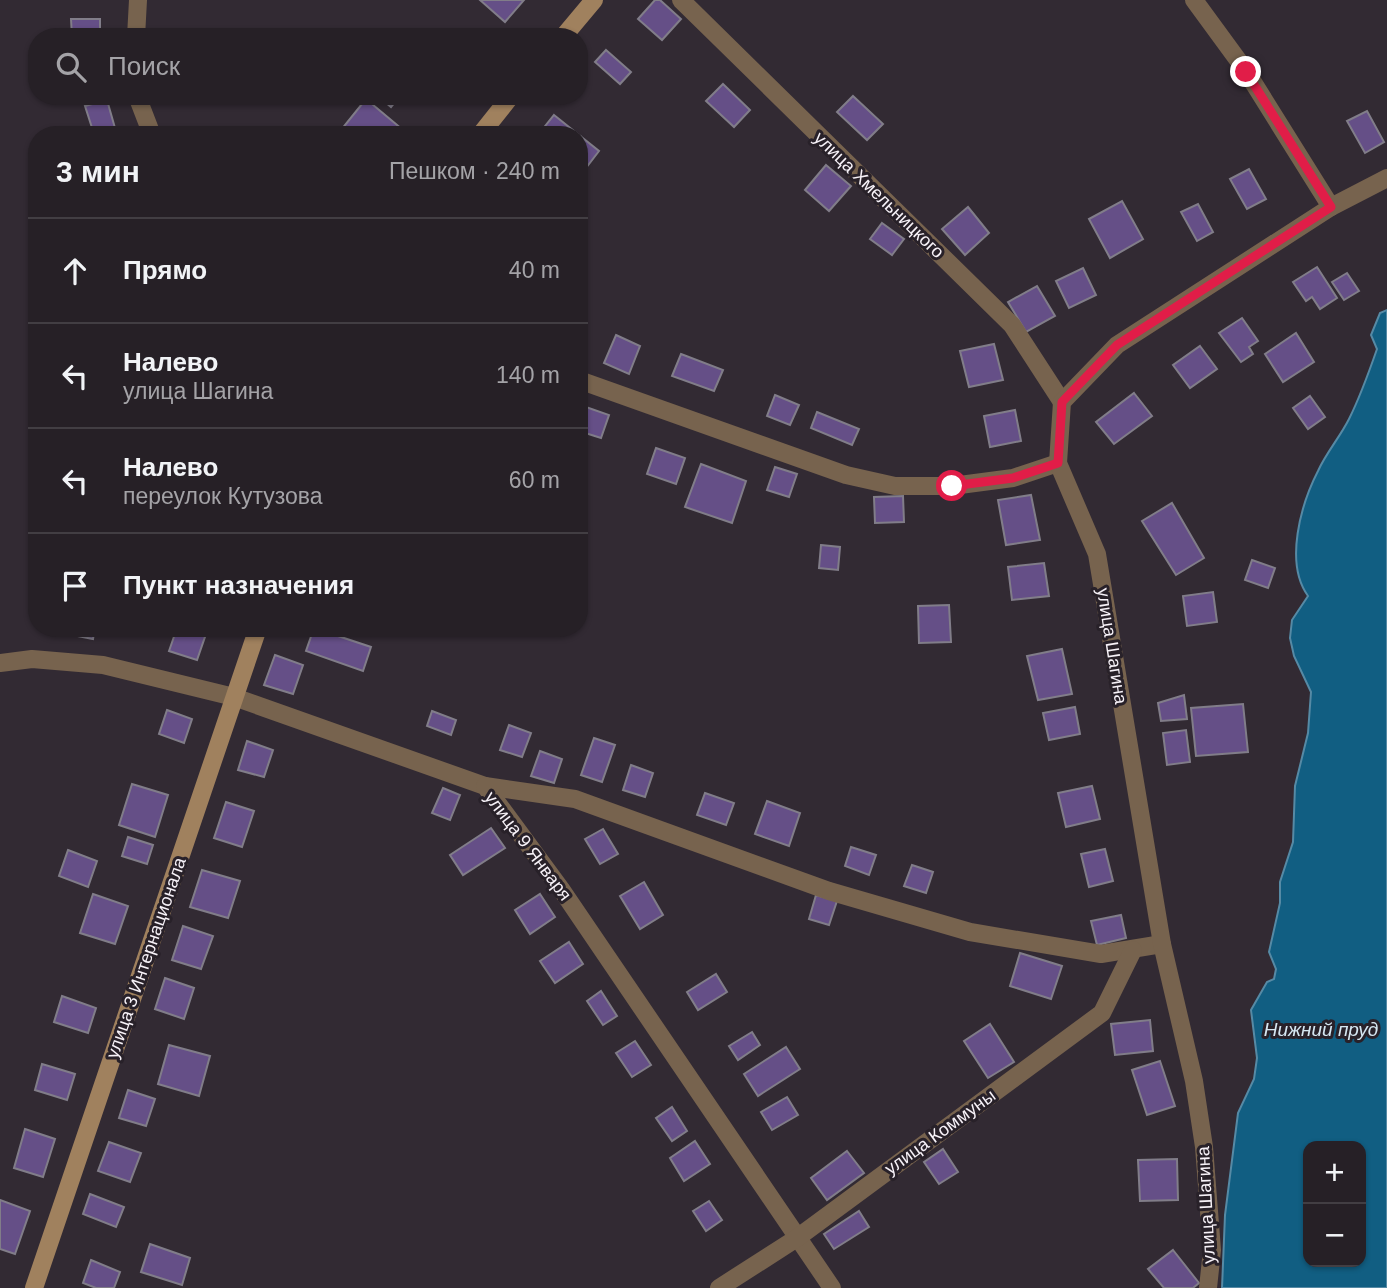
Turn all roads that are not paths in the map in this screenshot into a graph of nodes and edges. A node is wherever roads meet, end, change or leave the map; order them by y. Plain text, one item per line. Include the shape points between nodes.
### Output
1 (138, 0) edge
2 (594, 0) edge
3 (681, 0) edge
4 (1194, 0) edge
5 (136, 28) edge
6 (570, 28) edge
7 (140, 105) edge
8 (504, 105) edge
9 (149, 126) edge
10 (487, 126) edge
11 (1387, 178) edge
12 (1331, 207) junction
13 (588, 383) edge
14 (1062, 402) junction
15 (1058, 463) junction
16 (255, 637) edge
17 (0, 663) edge
18 (234, 697) junction
19 (485, 786) junction
20 (1162, 944) junction
21 (1133, 950) junction
22 (797, 1238) junction
23 (34, 1288) edge
24 (719, 1288) edge
25 (832, 1288) edge
26 (1208, 1288) edge

1 - 5 street
2 - 6 street
3 - 14 street, улица Хмельницкого via 1012,325
4 - 12 street via 1246,72
7 - 9 street
8 - 10 street
11 - 12 street
12 - 14 street via 1117,345
13 - 15 street via 846,475 895,486 952,486 1013,478
14 - 15 street, улица Шагина
15 - 20 street, улица Шагина via 1097,554
16 - 18 street, улица 3 Интернационала
17 - 18 street, улица 9 Января via 32,659 103,666
18 - 19 street, улица 9 Января
18 - 23 street, улица 3 Интернационала
19 - 21 street via 575,799 829,891 970,932 1101,954
19 - 22 street, улица 9 Января via 561,889
20 - 21 street
20 - 26 street, улица Шагина via 1194,1081 1203,1147 1212,1250
21 - 22 street, улица Коммуны via 1102,1013
22 - 24 street, улица Коммуны
22 - 25 street, улица 9 Января

